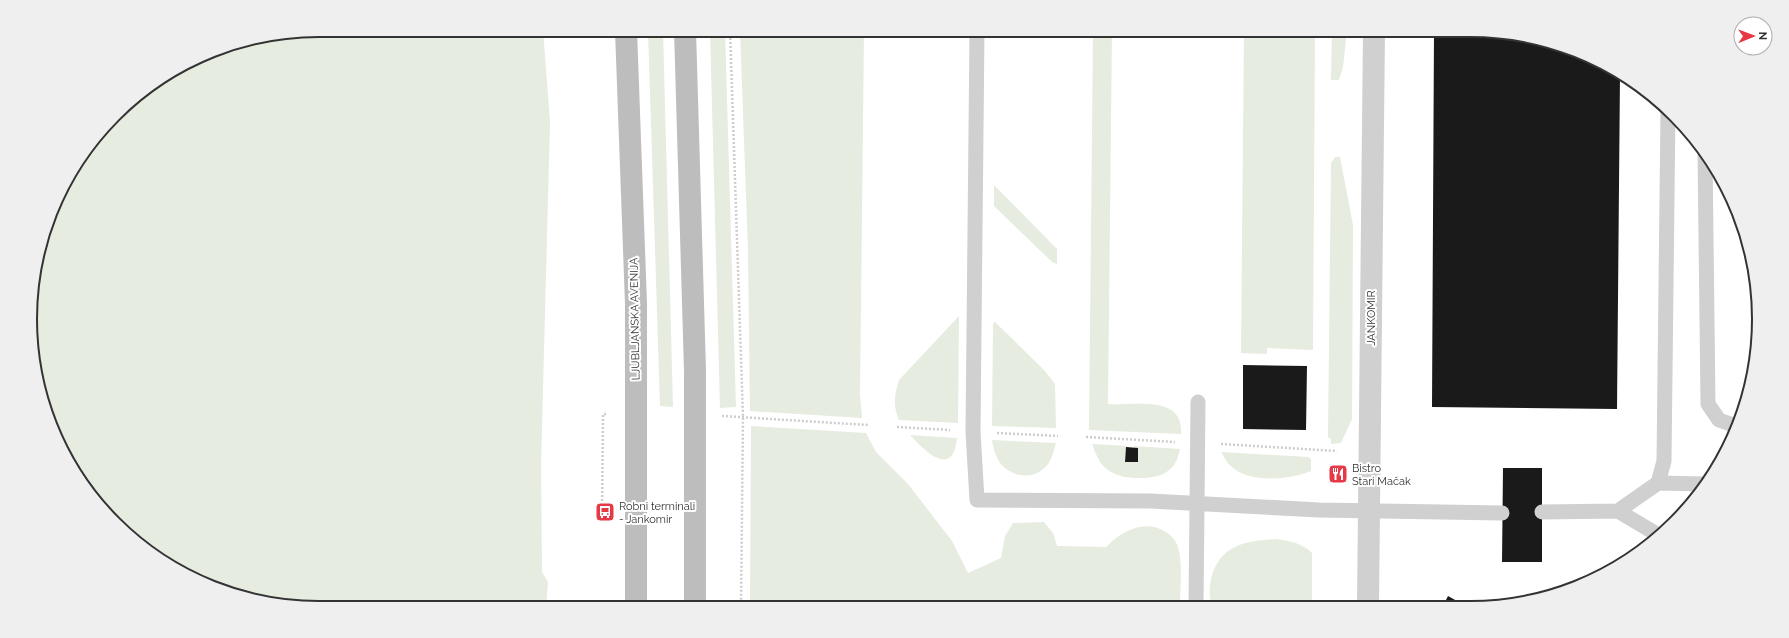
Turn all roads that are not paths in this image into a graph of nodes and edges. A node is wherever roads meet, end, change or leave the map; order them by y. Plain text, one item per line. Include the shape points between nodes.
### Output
1 (626, 37) edge
2 (685, 37) edge
3 (977, 37) edge
4 (1374, 37) edge
5 (1668, 119) edge
6 (1705, 164) edge
7 (1198, 402) dead end
8 (1732, 425) edge
9 (1658, 483) junction
10 (1699, 484) edge
11 (1198, 502) junction
12 (1369, 510) junction
13 (1618, 511) junction
14 (1542, 512) dead end
15 (1502, 513) dead end
16 (1654, 533) edge
17 (634, 601) edge
18 (695, 601) edge
19 (1196, 601) edge
20 (1368, 601) edge

1 - 17 main road, LJUBLJANSKA AVENIJA via 636,304
2 - 18 main road via 695,371
3 - 11 lane via 973,432 977,500
4 - 12 street, JANKOMIR
5 - 9 lane via 1664,461
6 - 8 lane via 1708,404 1719,420
7 - 11 lane
9 - 10 lane
9 - 13 lane
11 - 12 lane via 1320,510
11 - 19 lane
12 - 15 lane
12 - 20 street, JANKOMIR
13 - 14 lane
13 - 16 lane

